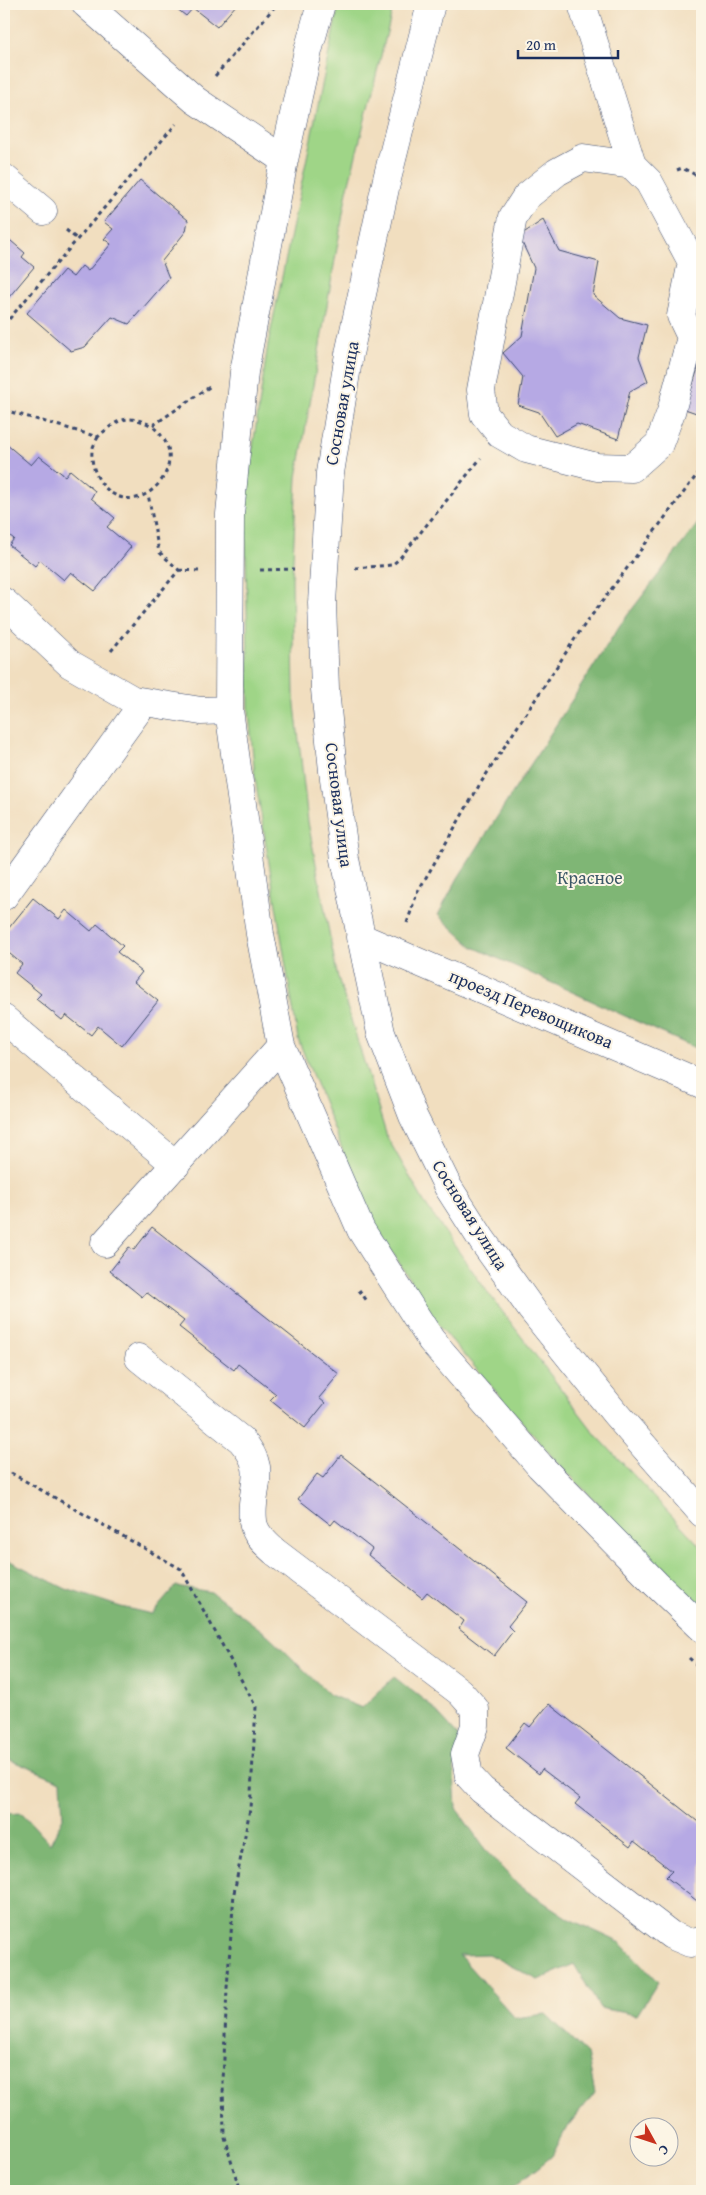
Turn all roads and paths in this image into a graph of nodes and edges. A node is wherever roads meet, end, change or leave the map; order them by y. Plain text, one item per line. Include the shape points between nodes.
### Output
1 (86, 4) edge
2 (277, 4) edge
3 (321, 4) edge
4 (431, 4) edge
5 (582, 4) edge
6 (213, 78) dead end
7 (195, 100) junction
8 (284, 160) junction
9 (632, 165) junction
10 (682, 168) dead end
11 (4, 178) edge
12 (702, 178) edge
13 (43, 211) dead end
14 (4, 324) edge
15 (217, 381) dead end
16 (4, 410) edge
17 (152, 426) junction
18 (500, 434) junction
19 (98, 437) junction
20 (702, 468) edge
21 (148, 494) junction
22 (324, 569) junction
23 (179, 570) junction
24 (230, 571) junction
25 (4, 602) edge
26 (90, 676) junction
27 (144, 702) junction
28 (229, 710) junction
29 (4, 896) edge
30 (360, 937) junction
31 (397, 952) junction
32 (4, 1019) edge
33 (281, 1046) junction
34 (702, 1084) edge
35 (176, 1165) junction
36 (105, 1243) dead end
37 (139, 1358) dead end
38 (4, 1469) edge
39 (702, 1513) edge
40 (702, 1628) edge
41 (702, 1941) edge
42 (240, 2191) edge

1 - 7 street
2 - 6 path
3 - 8 street
4 - 22 street, Сосновая улица via 387,179 349,354 330,473
5 - 9 street
7 - 8 street
7 - 14 path
8 - 24 street via 244,372 230,514
9 - 18 street via 583,158 557,172 526,197 513,217 481,390 484,414
9 - 18 street via 649,182 692,262 681,316 691,337 659,444 632,468 597,466 526,449
10 - 12 path
11 - 13 street
15 - 17 path
16 - 19 path
17 - 19 path via 129,418 111,425
17 - 21 path via 168,447 170,459 168,470
18 - 22 path via 392,565
19 - 21 path via 92,450 92,465 101,484 123,497
20 - 31 path via 580,631 480,784 417,893
21 - 23 path via 159,552
22 - 24 path
22 - 30 street, Сосновая улица via 325,689 333,771
23 - 24 path
23 - 26 path
24 - 28 street
25 - 26 street via 70,664
26 - 27 street via 133,700
27 - 28 street via 201,711
27 - 29 street
28 - 33 street via 260,934
30 - 31 street, проезд Перевощикова
30 - 39 street, Сосновая улица via 381,1033 413,1116 448,1187 532,1310 614,1412
31 - 34 street, проезд Перевощикова
32 - 35 street
33 - 35 street
33 - 40 street via 361,1230 431,1340 540,1466
35 - 36 street
37 - 41 street via 253,1453 257,1466 253,1522 261,1539 460,1692 475,1709 475,1726 465,1754 469,1776 482,1790 671,1935 690,1942
38 - 42 path via 181,1569 256,1707 250,1809 234,1893 223,2082 224,2137

